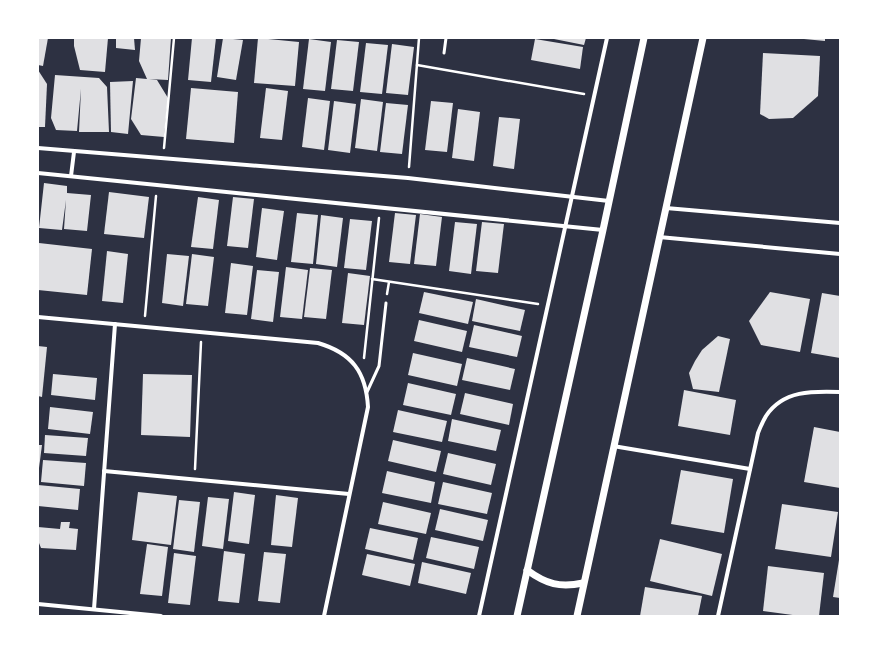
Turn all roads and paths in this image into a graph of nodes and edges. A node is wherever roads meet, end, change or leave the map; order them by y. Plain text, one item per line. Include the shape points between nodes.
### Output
1 (174, 38) edge
2 (419, 38) edge
3 (446, 38) edge
4 (607, 38) edge
5 (644, 38) edge
6 (703, 38) edge
7 (444, 53) dead end
8 (417, 64) junction
9 (594, 96) junction
10 (38, 148) edge
11 (74, 152) junction
12 (163, 159) junction
13 (38, 173) edge
14 (71, 176) junction
15 (408, 178) junction
16 (157, 185) junction
17 (571, 198) junction
18 (609, 201) junction
19 (380, 208) junction
20 (666, 208) junction
21 (840, 223) edge
22 (565, 226) junction
23 (603, 230) junction
24 (659, 237) junction
25 (840, 254) edge
26 (372, 279) junction
27 (386, 303) dead end
28 (548, 306) junction
29 (38, 317) edge
30 (115, 324) junction
31 (144, 327) junction
32 (201, 332) junction
33 (362, 377) junction
34 (367, 392) junction
35 (840, 392) edge
36 (613, 446) junction
37 (750, 469) junction
38 (104, 471) junction
39 (195, 480) junction
40 (349, 494) junction
41 (527, 570) junction
42 (583, 583) junction
43 (38, 604) edge
44 (94, 609) junction
45 (161, 616) edge
46 (324, 616) edge
47 (479, 616) edge
48 (517, 616) edge
49 (577, 616) edge
50 (718, 616) edge

1 - 12 path
2 - 8 path
3 - 7 lane
4 - 9 street
5 - 18 street
6 - 20 street
8 - 9 path
8 - 15 path
9 - 17 street
10 - 11 street
11 - 12 street
11 - 14 street
12 - 15 street
13 - 14 street
14 - 16 street
15 - 17 street
16 - 19 street
16 - 31 path
17 - 18 street
17 - 22 street
18 - 23 street
19 - 22 street
19 - 26 path
20 - 21 street
20 - 24 street
22 - 23 street
22 - 28 street
23 - 41 street
24 - 25 street
24 - 36 street
26 - 28 path
26 - 33 path
27 - 34 lane via 379,366
28 - 47 street
29 - 30 street
30 - 31 street
30 - 38 street
31 - 32 street
32 - 33 street via 318,343 344,354
32 - 39 path
33 - 34 street
34 - 40 street via 368,407
35 - 37 street via 798,393 780,402 766,416 758,433
36 - 37 street
36 - 42 street
37 - 50 street
38 - 39 street
38 - 44 street
39 - 40 street
40 - 46 street
41 - 42 street via 547,583 559,586
41 - 48 street
42 - 49 street
43 - 44 street
44 - 45 street

